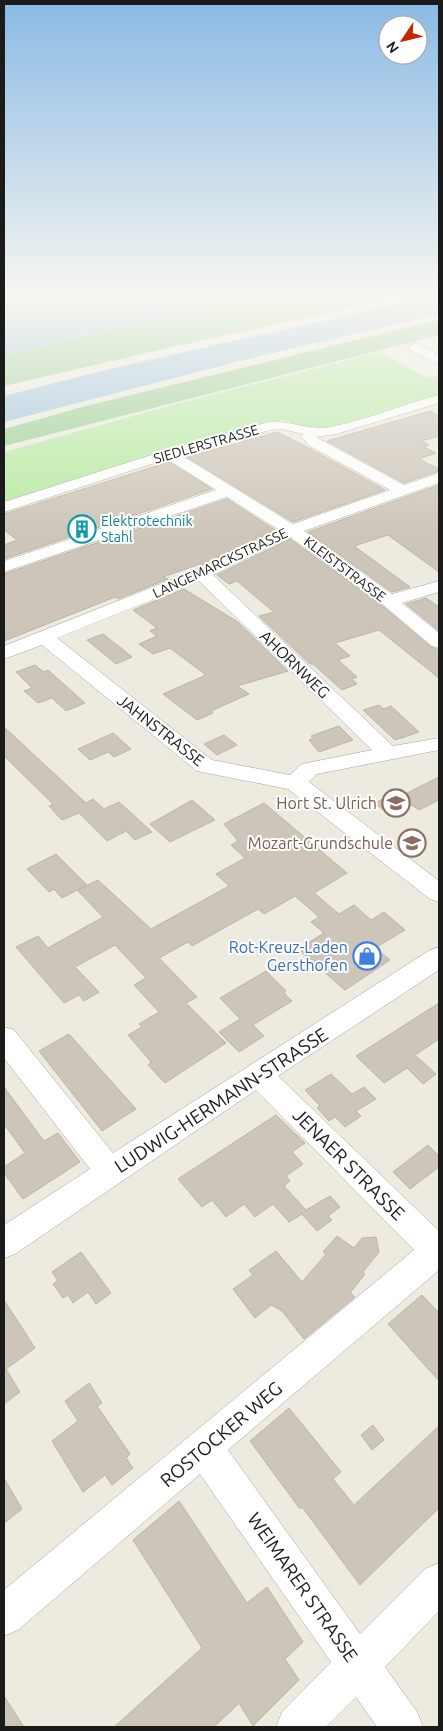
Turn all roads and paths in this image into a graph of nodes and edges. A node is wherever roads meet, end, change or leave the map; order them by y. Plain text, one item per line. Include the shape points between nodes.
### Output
1 (439, 399) edge
2 (311, 432) junction
3 (169, 454) junction
4 (439, 478) edge
5 (229, 491) junction
6 (403, 491) junction
7 (4, 507) edge
8 (292, 530) junction
9 (4, 567) edge
10 (202, 574) junction
11 (439, 586) edge
12 (389, 601) junction
13 (44, 637) junction
14 (439, 642) edge
15 (4, 653) edge
16 (439, 744) edge
17 (388, 753) junction
18 (295, 783) junction
19 (439, 893) edge
20 (439, 957) edge
21 (4, 1038) edge
22 (259, 1075) junction
23 (110, 1172) junction
24 (4, 1243) edge
25 (438, 1252) edge
26 (204, 1448) junction
27 (439, 1583) edge
28 (4, 1616) edge
29 (357, 1664) junction
30 (297, 1727) edge
31 (402, 1727) edge

1 - 2 street, SIEDLERSTRASSE via 342,429
2 - 3 street, SIEDLERSTRASSE via 276,425
2 - 6 street via 309,437 313,442
3 - 5 street, KLEISTSTRASSE
3 - 7 street, SIEDLERSTRASSE
4 - 6 street, LANGEMARCKSTRASSE
5 - 8 street, KLEISTSTRASSE
5 - 9 street
6 - 8 street, LANGEMARCKSTRASSE
8 - 10 street, LANGEMARCKSTRASSE
8 - 12 street, KLEISTSTRASSE
10 - 13 street, LANGEMARCKSTRASSE
10 - 17 street, AHORNWEG
11 - 12 street
12 - 14 street, KLEISTSTRASSE
13 - 15 street, LANGEMARCKSTRASSE
13 - 18 street, JAHNSTRASSE via 205,766
16 - 17 street
17 - 18 street via 310,769
18 - 19 street, JAHNSTRASSE
20 - 22 street, LUDWIG-HERMANN-STRASSE
21 - 23 street
22 - 23 street, LUDWIG-HERMANN-STRASSE
22 - 25 street, JENAER STRASSE
23 - 24 street, LUDWIG-HERMANN-STRASSE
25 - 26 street, ROSTOCKER WEG
26 - 28 street, ROSTOCKER WEG
26 - 29 street, WEIMARER STRASSE
27 - 29 street
29 - 30 street
29 - 31 street, WEIMARER STRASSE

